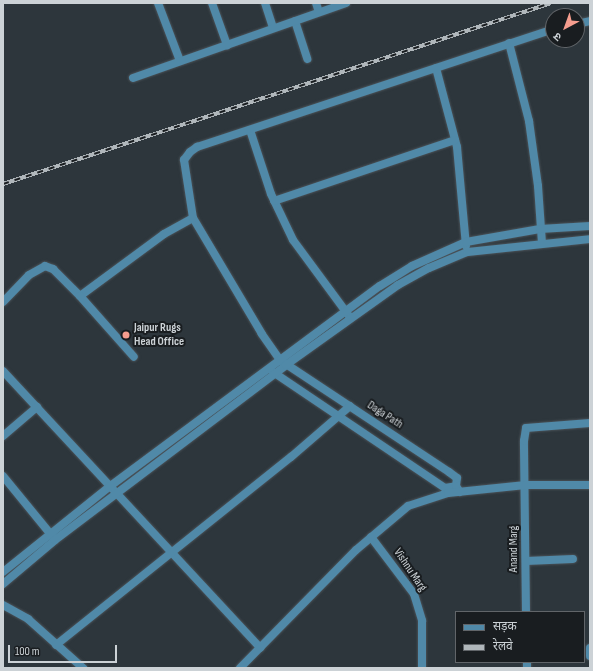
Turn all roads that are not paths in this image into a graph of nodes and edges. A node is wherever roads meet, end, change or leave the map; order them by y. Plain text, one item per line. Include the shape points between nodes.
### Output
1 (158, 3) edge
2 (212, 3) edge
3 (264, 3) edge
4 (316, 3) edge
5 (346, 3) edge
6 (319, 12) junction
7 (295, 21) junction
8 (273, 28) junction
9 (545, 32) edge
10 (509, 43) junction
11 (227, 45) junction
12 (308, 59) dead end
13 (180, 61) junction
14 (436, 68) junction
15 (133, 78) dead end
16 (250, 130) junction
17 (455, 140) junction
18 (274, 201) junction
19 (193, 218) junction
20 (590, 226) edge
21 (540, 229) junction
22 (590, 239) edge
23 (466, 242) junction
24 (542, 243) junction
25 (467, 252) junction
26 (80, 296) junction
27 (3, 302) edge
28 (348, 315) junction
29 (134, 357) dead end
30 (283, 362) junction
31 (269, 368) junction
32 (3, 371) edge
33 (276, 374) junction
34 (350, 406) junction
35 (37, 407) junction
36 (338, 417) junction
37 (590, 423) edge
38 (3, 436) edge
39 (3, 476) edge
40 (526, 485) junction
41 (590, 485) edge
42 (109, 487) junction
43 (458, 489) junction
44 (115, 494) junction
45 (52, 537) junction
46 (371, 537) junction
47 (171, 554) junction
48 (573, 560) dead end
49 (526, 561) junction
50 (3, 572) edge
51 (3, 584) edge
52 (3, 605) edge
53 (526, 611) edge
54 (56, 645) junction
55 (260, 648) junction
56 (590, 648) edge
57 (590, 656) edge
58 (83, 668) edge
59 (240, 668) edge
60 (422, 668) edge

1 - 13 street
2 - 11 street
3 - 8 street
4 - 6 street
5 - 6 street
6 - 7 street
7 - 8 street
7 - 12 street
8 - 11 street
9 - 10 street
10 - 14 street
10 - 21 street via 529,121 538,186
11 - 13 street
13 - 15 street
14 - 16 street
14 - 17 street
16 - 18 street
16 - 19 street via 197,147 184,160
17 - 18 street
17 - 23 street
18 - 28 street via 293,240
19 - 26 street via 164,234
19 - 30 street via 262,334
20 - 21 street
21 - 23 street
21 - 24 street
22 - 24 street
23 - 25 street
23 - 28 street via 412,266
24 - 25 street
25 - 28 street via 404,281
26 - 27 street via 53,269 45,266 29,276
26 - 29 street
28 - 30 street
30 - 31 street
30 - 33 street
30 - 34 street, Daga Path
31 - 33 street
31 - 42 street
32 - 35 street
33 - 36 street
33 - 44 street
34 - 36 street
34 - 43 street, Daga Path via 457,478
35 - 38 street
35 - 42 street
36 - 43 street via 444,488
36 - 47 street
37 - 40 street, Anand Marg via 526,428
39 - 45 street
40 - 41 street
40 - 43 street
40 - 49 street, Anand Marg
42 - 44 street
42 - 45 street
43 - 46 street via 408,506
44 - 45 street
44 - 47 street
45 - 50 street
45 - 51 street
46 - 55 street
46 - 60 street, Vishnu Marg via 414,594 422,621
47 - 54 street
47 - 55 street
48 - 49 street
49 - 53 street, Anand Marg
52 - 54 street via 28,619
54 - 58 street
55 - 59 street
56 - 57 street

